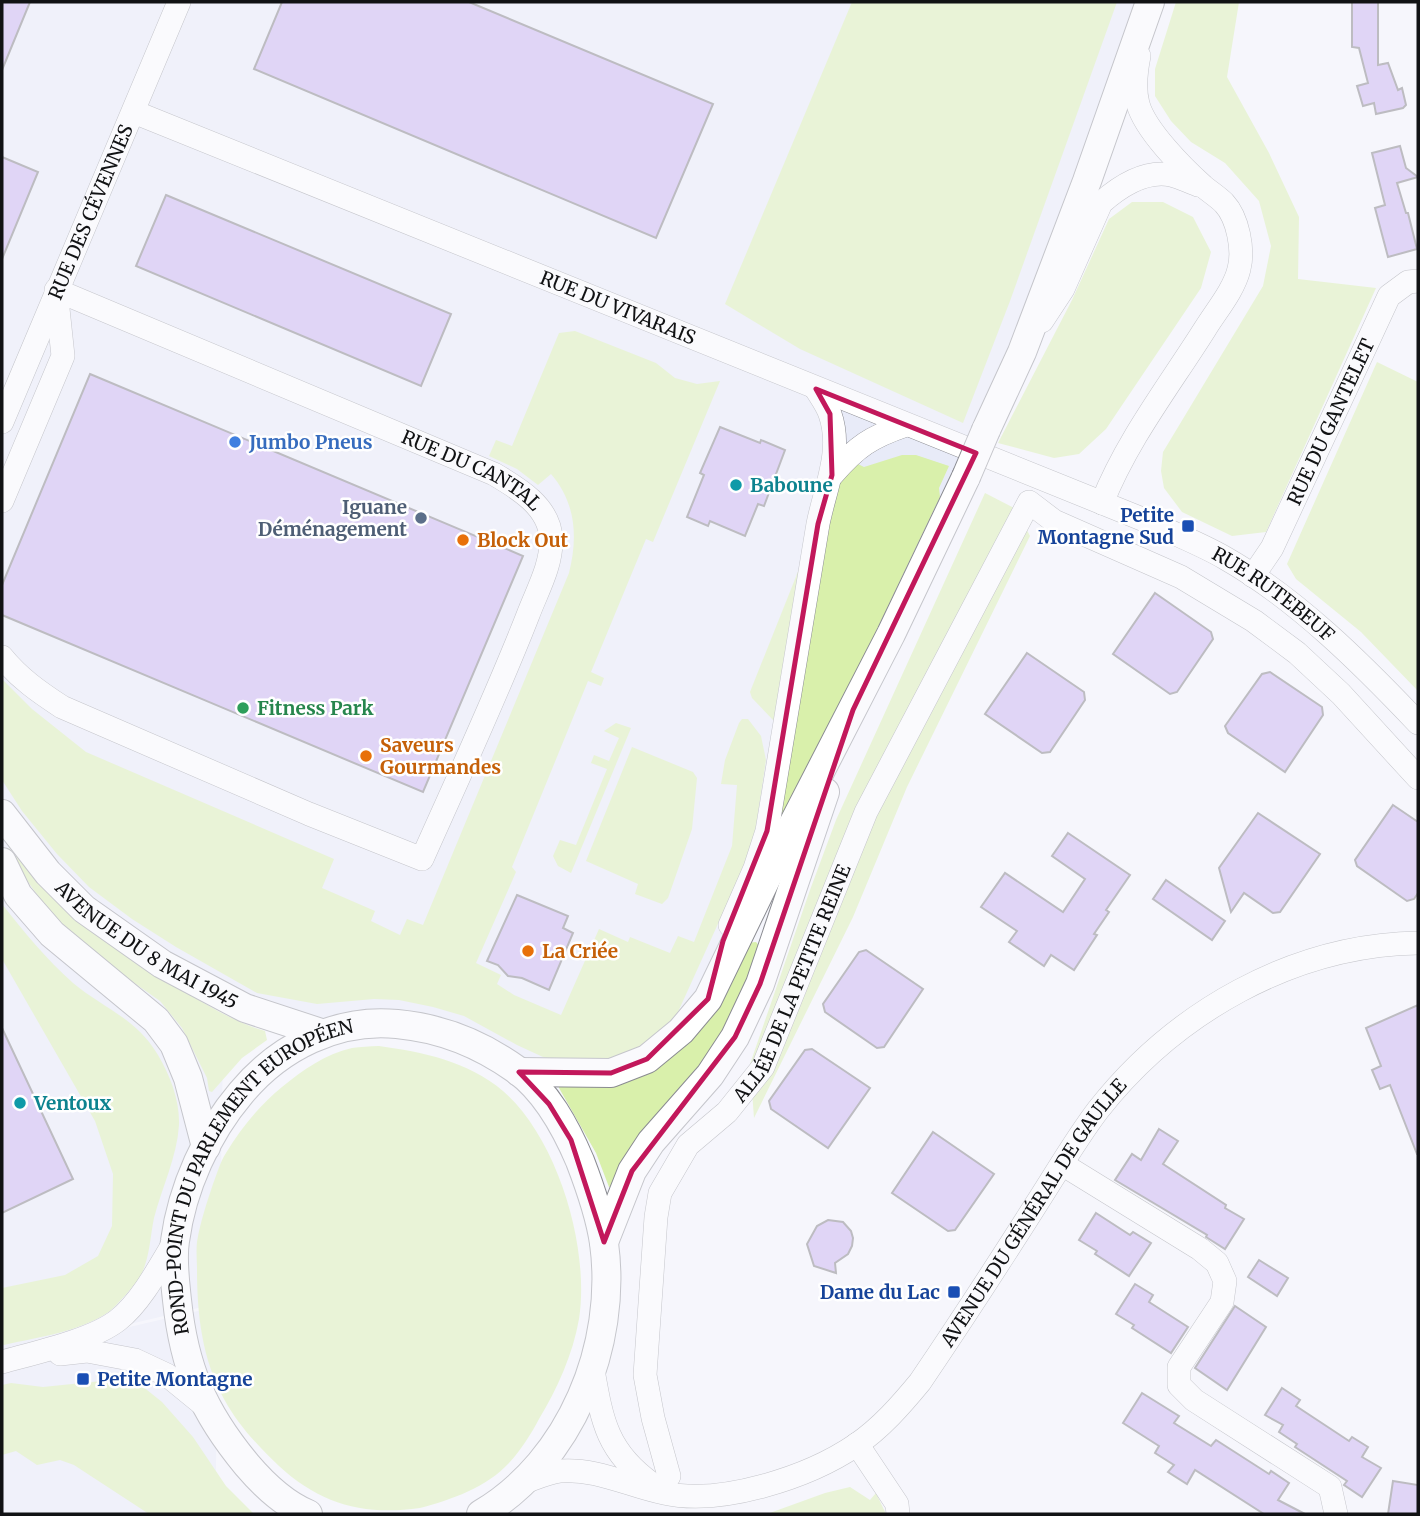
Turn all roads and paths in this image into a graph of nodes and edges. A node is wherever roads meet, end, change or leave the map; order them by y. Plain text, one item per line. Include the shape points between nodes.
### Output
1 (179, 2) edge
2 (1149, 5) edge
3 (134, 112) junction
4 (1204, 187) junction
5 (1418, 281) edge
6 (56, 290) junction
7 (1022, 352) junction
8 (816, 389) junction
9 (2, 422) edge
10 (906, 425) junction
11 (832, 475) junction
12 (2, 501) edge
13 (1102, 503) junction
14 (1253, 576) junction
15 (2, 657) edge
16 (853, 710) junction
17 (1418, 723) edge
18 (1418, 778) edge
19 (2, 814) edge
20 (2, 862) edge
21 (10, 884) edge
22 (1418, 943) edge
23 (708, 999) junction
24 (321, 1033) junction
25 (519, 1072) junction
26 (206, 1147) junction
27 (1062, 1164) junction
28 (175, 1241) junction
29 (604, 1242) junction
30 (3, 1361) edge
31 (593, 1370) junction
32 (205, 1406) junction
33 (857, 1444) junction
34 (525, 1482) junction
35 (667, 1485) junction
36 (298, 1512) edge
37 (481, 1514) edge
38 (898, 1514) edge
39 (1336, 1514) edge

1 - 3 street, RUE DES CÉVENNES
2 - 4 street via 1137,64 1138,104 1149,126
2 - 7 main road
3 - 6 street, RUE DES CÉVENNES
3 - 8 street, RUE DU VIVARAIS
4 - 7 street via 1170,175 1143,177 1101,203 1063,289
4 - 13 street via 1226,205 1235,225 1239,270 1131,444
5 - 14 street, RUE DU GANTELET via 1408,282 1389,296 1272,548
6 - 9 street, RUE DES CÉVENNES
6 - 12 street via 63,356
6 - 15 street, RUE DU CANTAL via 512,484 546,517 551,538 548,564 422,859 62,707 15,673
7 - 16 main road, bridge
8 - 10 street, RUE DU VIVARAIS
8 - 11 street via 830,414
10 - 11 street via 853,451
10 - 13 street, RUE DU VIVARAIS
11 - 23 street via 818,524 767,831 723,941
13 - 14 street, RUE RUTEBEUF via 1225,558
14 - 17 street, RUE RUTEBEUF via 1290,603
16 - 23 main road
16 - 29 main road via 760,984 736,1037 632,1171
18 - 35 street, ALLÉE DE LA PETITE REINE via 1332,686 1254,621 1181,577 1054,521 1030,502 866,811 763,1067 727,1112 688,1145 660,1193 645,1375
19 - 24 main road, AVENUE DU 8 MAI 1945 via 48,873 85,909 162,964 245,1008
20 - 21 main road, AVENUE DU 8 MAI 1945
21 - 26 main road, AVENUE DU 8 MAI 1945 via 52,934 156,1020 174,1044
22 - 27 street, AVENUE DU GÉNÉRAL DE GAULLE via 1356,950 1300,964 1215,1004 1138,1066 1098,1110
23 - 25 main road via 681,1031 635,1064 611,1073
24 - 25 main road, ROND-POINT DU PARLEMENT EUROPÉEN via 378,1022 420,1026 452,1034
24 - 26 main road, ROND-POINT DU PARLEMENT EUROPÉEN via 283,1054 246,1086
25 - 29 main road, ROND-POINT DU PARLEMENT EUROPÉEN via 549,1104 571,1140 590,1185
26 - 28 main road, ROND-POINT DU PARLEMENT EUROPÉEN via 189,1185
27 - 33 street, AVENUE DU GÉNÉRAL DE GAULLE via 920,1382 889,1418
27 - 39 street via 1217,1263 1225,1281 1222,1302 1179,1367 1179,1385 1194,1400 1330,1487
28 - 30 street via 147,1287 118,1320 80,1339
28 - 32 main road, ROND-POINT DU PARLEMENT EUROPÉEN via 180,1327 189,1368
29 - 31 main road, ROND-POINT DU PARLEMENT EUROPÉEN via 604,1319
30 - 32 street via 87,1351 135,1360 167,1376
31 - 34 main road, ROND-POINT DU PARLEMENT EUROPÉEN via 552,1449
31 - 35 street via 606,1428 618,1453 634,1471
32 - 36 main road, ROND-POINT DU PARLEMENT EUROPÉEN via 258,1478
33 - 35 street, AVENUE DU GÉNÉRAL DE GAULLE via 818,1466 759,1488 713,1495
33 - 38 street via 897,1504
34 - 35 street, AVENUE DU GÉNÉRAL DE GAULLE via 559,1471
34 - 37 main road, ROND-POINT DU PARLEMENT EUROPÉEN

